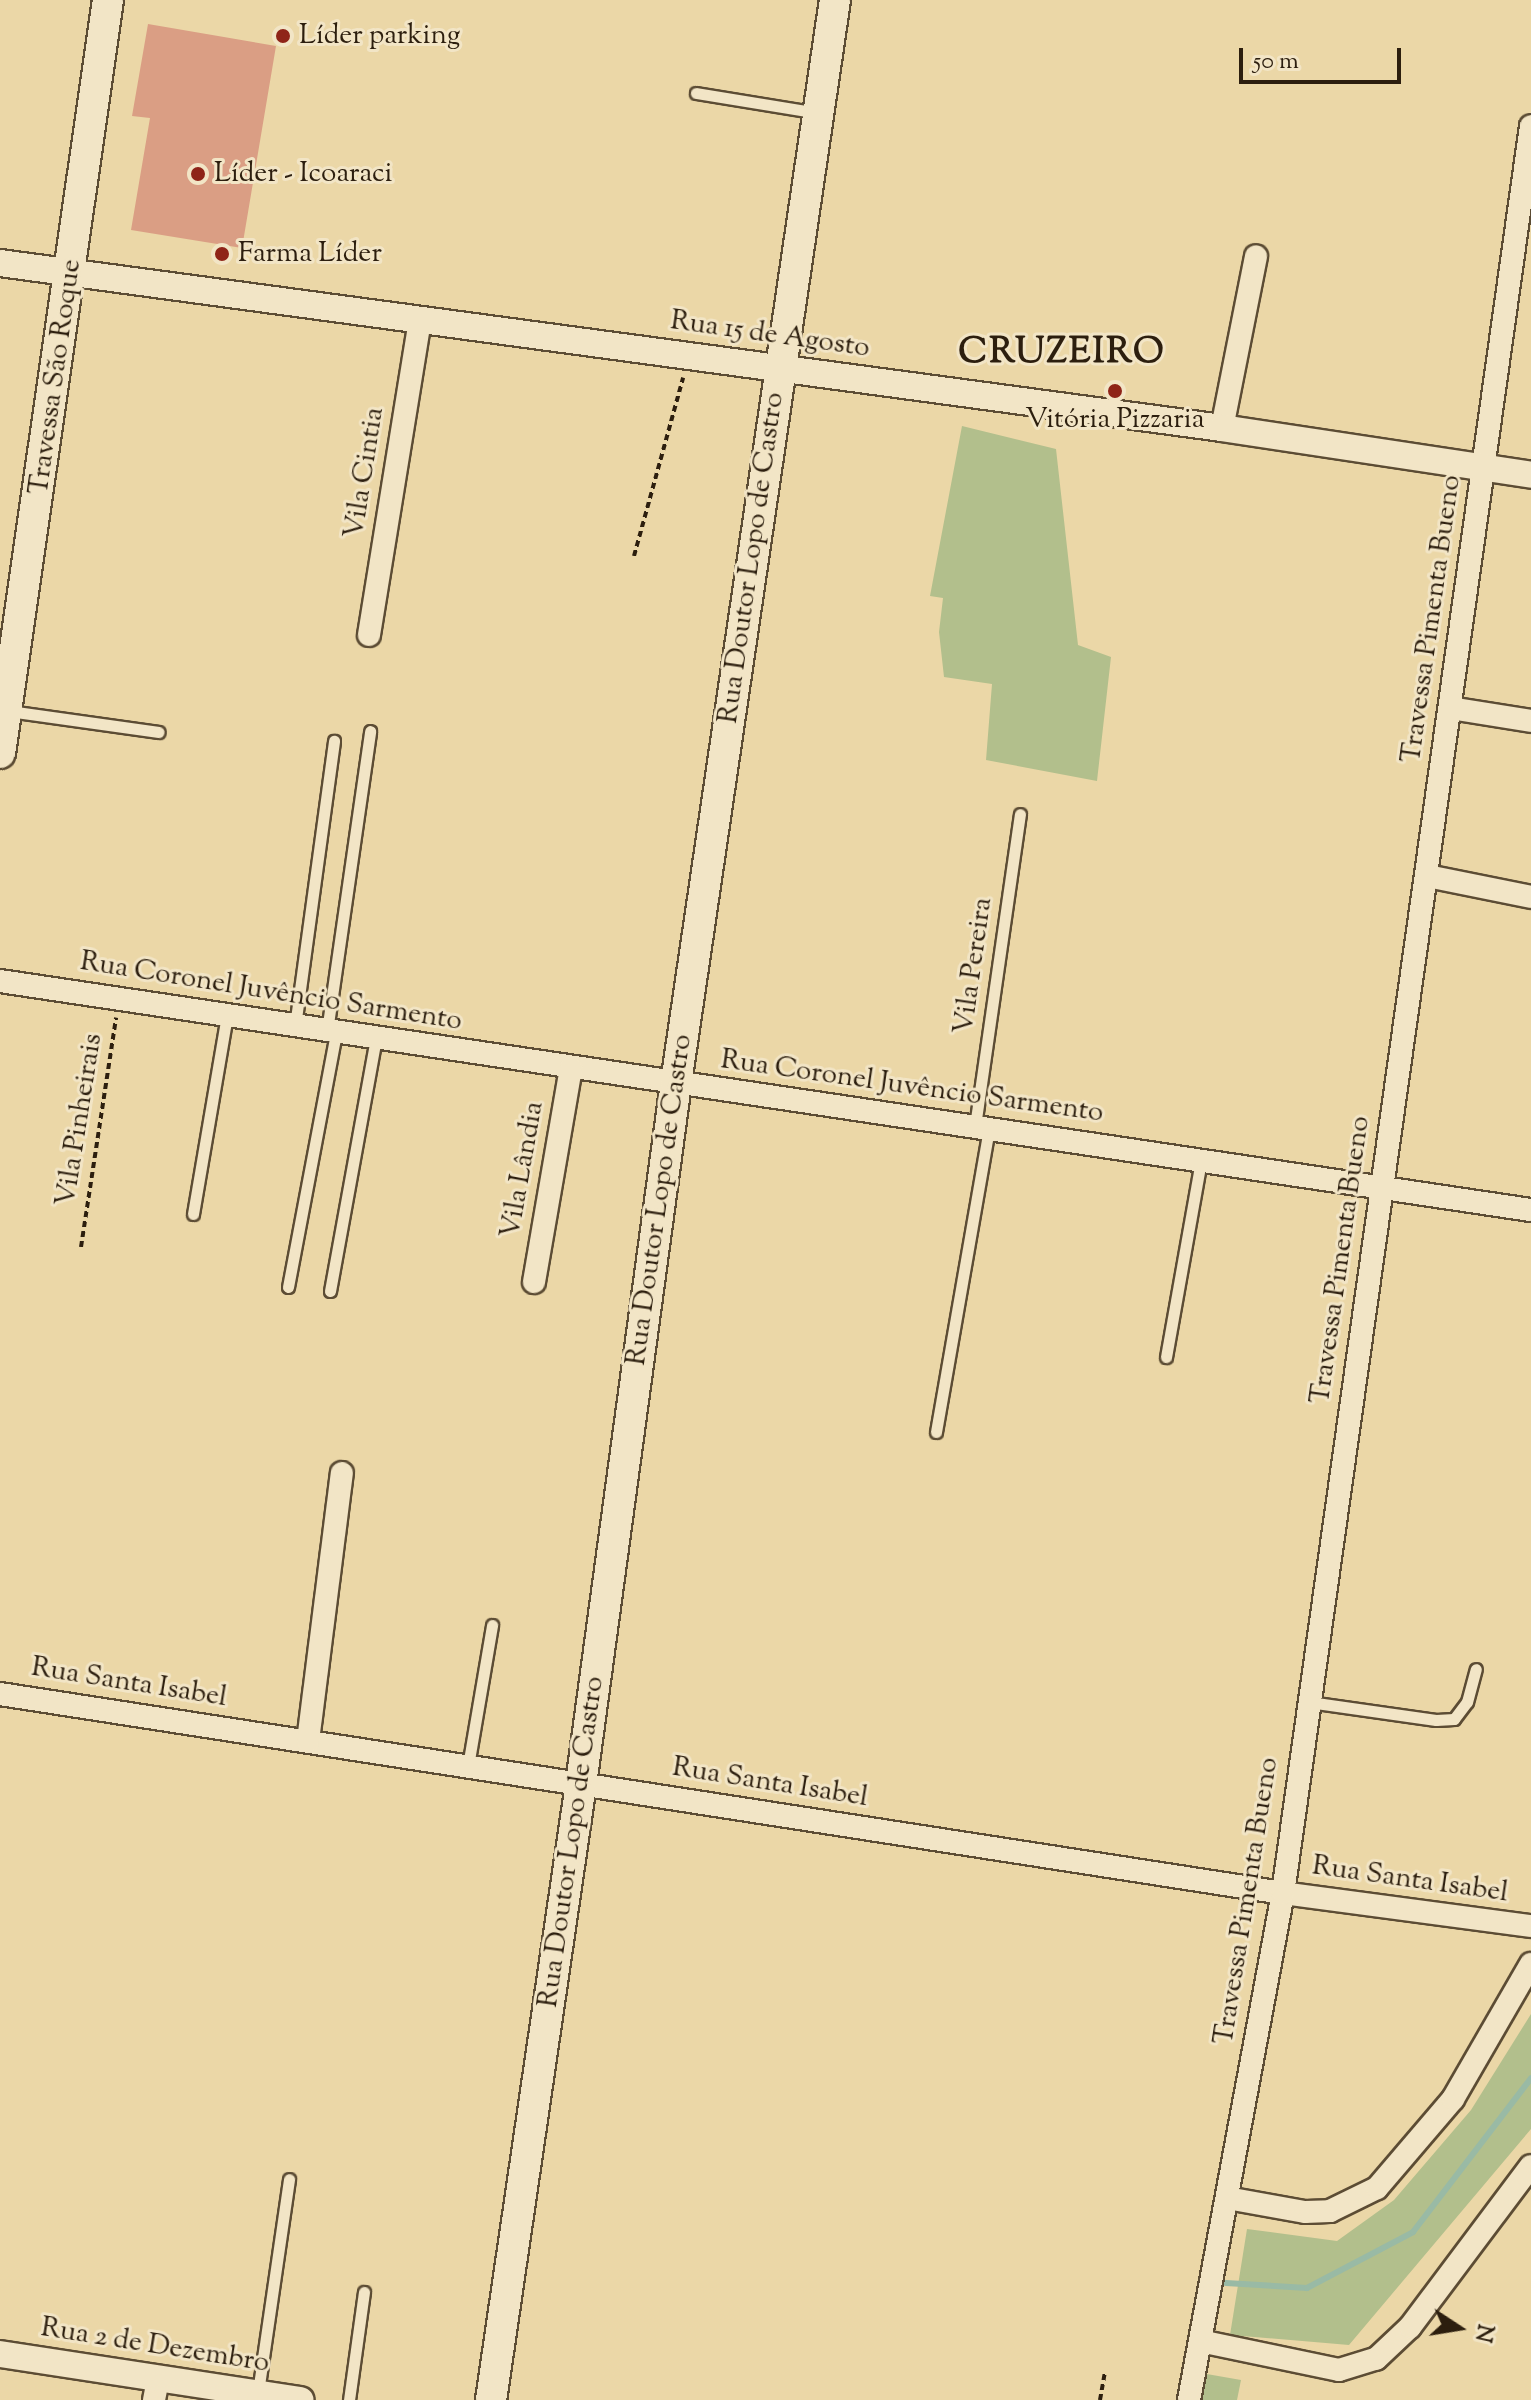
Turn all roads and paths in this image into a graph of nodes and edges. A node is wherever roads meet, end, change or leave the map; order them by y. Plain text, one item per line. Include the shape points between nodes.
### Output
1 (108, 0) edge
2 (835, 0) edge
3 (696, 93) dead end
4 (818, 113) junction
5 (1531, 126) edge
6 (1256, 256) dead end
7 (0, 263) edge
8 (71, 274) junction
9 (420, 320) junction
10 (688, 356) junction
11 (780, 368) junction
12 (1222, 428) junction
13 (1483, 468) junction
14 (1531, 475) edge
15 (634, 556) dead end
16 (369, 635) dead end
17 (1450, 708) junction
18 (6, 711) junction
19 (1531, 721) edge
20 (370, 731) dead end
21 (159, 732) dead end
22 (334, 741) dead end
23 (0, 753) edge
24 (1020, 814) dead end
25 (1427, 876) junction
26 (1531, 897) edge
27 (0, 981) edge
28 (119, 1000) junction
29 (227, 1016) junction
30 (294, 1026) junction
31 (332, 1032) junction
32 (376, 1038) junction
33 (571, 1068) junction
34 (676, 1083) junction
35 (982, 1127) junction
36 (1201, 1159) junction
37 (1381, 1186) junction
38 (1531, 1210) edge
39 (193, 1214) dead end
40 (81, 1247) dead end
41 (534, 1282) dead end
42 (288, 1287) dead end
43 (330, 1291) dead end
44 (1166, 1357) dead end
45 (936, 1432) dead end
46 (342, 1473) dead end
47 (492, 1625) dead end
48 (1476, 1669) dead end
49 (0, 1694) edge
50 (1309, 1702) junction
51 (308, 1741) junction
52 (468, 1766) junction
53 (581, 1784) junction
54 (1283, 1893) junction
55 (1531, 1926) edge
56 (1531, 1964) edge
57 (1531, 2166) edge
58 (289, 2179) dead end
59 (1227, 2198) junction
60 (364, 2292) dead end
61 (1200, 2341) junction
62 (0, 2354) edge
63 (1105, 2371) dead end
64 (156, 2390) edge
65 (252, 2396) edge
66 (301, 2400) edge
67 (349, 2400) edge
68 (491, 2400) edge
69 (1100, 2400) edge
70 (1189, 2400) edge

1 - 8 main road, Travessa São Roque
2 - 4 main road, Rua Doutor Lopo de Castro
3 - 4 lane
4 - 11 main road, Rua Doutor Lopo de Castro
5 - 13 street, Travessa Pimenta Bueno
6 - 12 street
7 - 8 street, Rua 15 de Agosto
8 - 9 street, Rua 15 de Agosto
8 - 18 main road, Travessa São Roque
9 - 10 street, Rua 15 de Agosto
9 - 16 street, Vila Cintia
10 - 11 street, Rua 15 de Agosto
10 - 15 path
11 - 12 street, Rua 15 de Agosto
11 - 34 main road, Rua Doutor Lopo de Castro
12 - 13 street, Rua 15 de Agosto
13 - 14 street, Rua 15 de Agosto
13 - 17 street, Travessa Pimenta Bueno
17 - 19 street
17 - 25 street, Travessa Pimenta Bueno
18 - 21 lane
18 - 23 main road, Travessa São Roque
20 - 31 lane
22 - 30 lane
24 - 35 lane, Vila Pereira
25 - 26 street
25 - 37 street, Travessa Pimenta Bueno
27 - 28 street, Rua Coronel Juvêncio Sarmento
28 - 29 street, Rua Coronel Juvêncio Sarmento
28 - 40 path, Vila Pinheirais
29 - 30 street, Rua Coronel Juvêncio Sarmento
29 - 39 lane
30 - 31 street, Rua Coronel Juvêncio Sarmento
31 - 32 street, Rua Coronel Juvêncio Sarmento
31 - 42 lane
32 - 33 street, Rua Coronel Juvêncio Sarmento
32 - 43 lane
33 - 34 street, Rua Coronel Juvêncio Sarmento
33 - 41 street, Vila Lândia
34 - 35 street, Rua Coronel Juvêncio Sarmento
34 - 53 main road, Rua Doutor Lopo de Castro
35 - 36 street, Rua Coronel Juvêncio Sarmento
35 - 45 lane, Vila Pereira
36 - 37 street, Rua Coronel Juvêncio Sarmento
36 - 44 lane
37 - 38 street, Rua Coronel Juvêncio Sarmento
37 - 50 street, Travessa Pimenta Bueno
46 - 51 street
47 - 52 lane
48 - 50 lane via 1467,1702 1454,1719
49 - 51 street, Rua Santa Isabel
50 - 54 street, Travessa Pimenta Bueno
51 - 52 street, Rua Santa Isabel
52 - 53 street, Rua Santa Isabel
53 - 54 street, Rua Santa Isabel
53 - 68 main road, Rua Doutor Lopo de Castro
54 - 55 street, Rua Santa Isabel
54 - 59 street, Travessa Pimenta Bueno
56 - 59 street via 1453,2099 1377,2188 1330,2211 1305,2212
57 - 61 street via 1410,2327 1376,2359 1339,2370
58 - 65 lane
59 - 61 street, Travessa Pimenta Bueno
60 - 67 lane
61 - 70 street, Travessa Pimenta Bueno
62 - 64 street, Rua 2 de Dezembro
63 - 69 path
64 - 65 street, Rua 2 de Dezembro
65 - 66 street, Rua 2 de Dezembro

